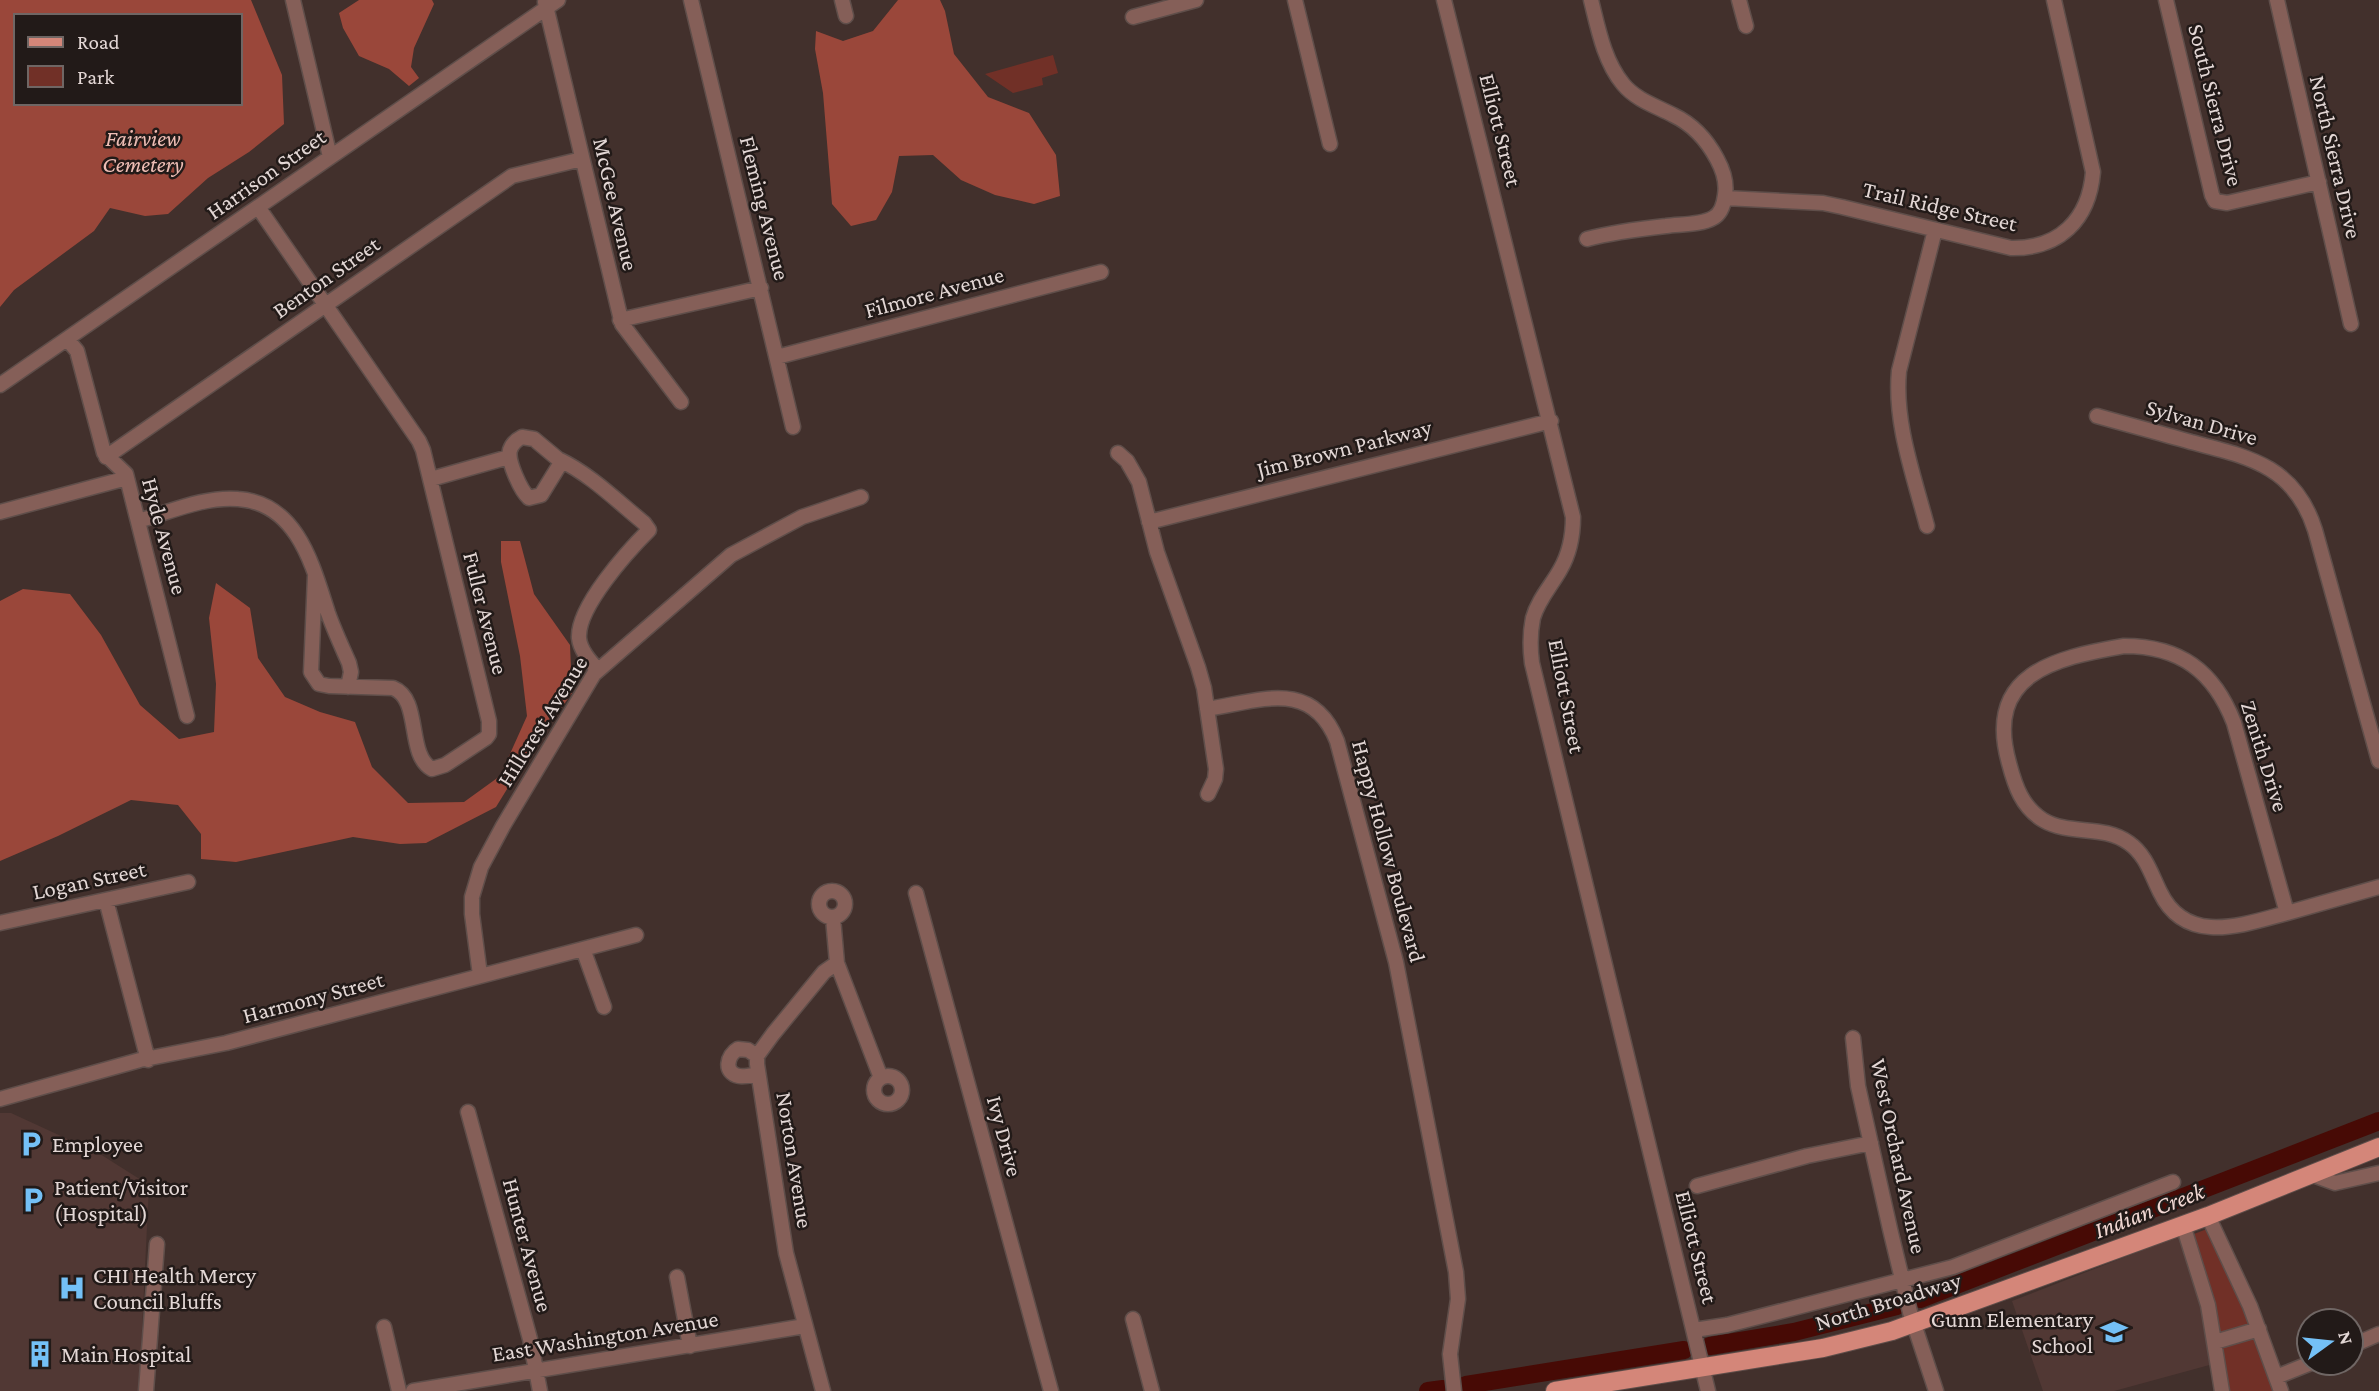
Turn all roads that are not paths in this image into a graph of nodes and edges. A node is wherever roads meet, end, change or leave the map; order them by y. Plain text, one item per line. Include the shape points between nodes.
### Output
1 (293, 0) edge
2 (691, 0) edge
3 (842, 0) edge
4 (1196, 0) edge
5 (1295, 0) edge
6 (1444, 0) edge
7 (1591, 0) edge
8 (1739, 0) edge
9 (2054, 0) edge
10 (2166, 0) edge
11 (2277, 0) edge
12 (550, 3) edge
13 (846, 16) dead end
14 (1133, 17) dead end
15 (1745, 26) dead end
16 (1330, 144) dead end
17 (330, 157) junction
18 (582, 159) junction
19 (2319, 182) junction
20 (1725, 198) junction
21 (258, 207) junction
22 (1935, 230) junction
23 (1587, 239) dead end
24 (1101, 272) dead end
25 (761, 288) junction
26 (326, 305) junction
27 (620, 320) junction
28 (2351, 324) dead end
29 (66, 339) junction
30 (777, 357) junction
31 (0, 385) edge
32 (681, 402) dead end
33 (2097, 416) dead end
34 (1551, 421) junction
35 (793, 427) dead end
36 (1118, 453) dead end
37 (106, 457) junction
38 (509, 457) junction
39 (562, 461) junction
40 (127, 478) junction
41 (431, 479) junction
42 (862, 497) dead end
43 (0, 512) edge
44 (138, 521) junction
45 (1149, 522) junction
46 (1927, 526) dead end
47 (315, 576) junction
48 (598, 670) junction
49 (348, 687) junction
50 (1207, 709) junction
51 (187, 716) dead end
52 (2379, 761) edge
53 (1208, 794) dead end
54 (188, 882) dead end
55 (2379, 887) edge
56 (916, 893) dead end
57 (106, 900) junction
58 (2287, 913) junction
59 (833, 918) dead end
60 (0, 923) edge
61 (636, 935) dead end
62 (583, 949) junction
63 (838, 963) junction
64 (480, 975) junction
65 (604, 1007) dead end
66 (1853, 1038) dead end
67 (757, 1056) junction
68 (148, 1060) junction
69 (758, 1074) junction
70 (881, 1078) dead end
71 (0, 1099) edge
72 (468, 1112) dead end
73 (1871, 1143) junction
74 (2379, 1147) edge
75 (2379, 1173) edge
76 (2313, 1175) junction
77 (2174, 1182) dead end
78 (1698, 1186) dead end
79 (2208, 1216) junction
80 (2183, 1225) junction
81 (157, 1244) dead end
82 (677, 1277) dead end
83 (1902, 1281) junction
84 (1133, 1319) dead end
85 (1914, 1323) junction
86 (384, 1326) dead end
87 (805, 1326) junction
88 (2259, 1329) junction
89 (1694, 1330) junction
90 (2214, 1338) junction
91 (690, 1346) junction
92 (1703, 1368) junction
93 (537, 1371) junction
94 (2295, 1374) edge
95 (2279, 1384) edge
96 (1596, 1388) edge
97 (146, 1391) edge
98 (399, 1391) edge
99 (413, 1391) edge
100 (540, 1391) edge
101 (823, 1391) edge
102 (1051, 1391) edge
103 (1152, 1391) edge
104 (1454, 1391) edge
105 (1555, 1391) edge
106 (1708, 1391) edge
107 (1936, 1391) edge
108 (2222, 1391) edge

1 - 17 street
2 - 25 street, Fleming Avenue
3 - 13 street
4 - 14 street
5 - 16 street
6 - 34 street, Elliott Street
7 - 20 street via 1603,45 1622,84 1702,137 1724,176
8 - 15 street
9 - 22 street, Trail Ridge Street via 2093,172 2083,210 2058,237 2026,248
10 - 19 street, South Sierra Drive via 2215,201 2227,203
11 - 19 street, North Sierra Drive
12 - 17 street, Harrison Street
12 - 18 street, McGee Avenue
17 - 21 street, Harrison Street
18 - 26 street, Benton Street via 512,176
18 - 27 street, McGee Avenue
19 - 28 street, North Sierra Drive
20 - 22 street, Trail Ridge Street via 1823,203
20 - 23 street via 1713,218
21 - 26 street, Fuller Avenue
21 - 29 street, Harrison Street
22 - 46 street via 1898,386 1900,417
24 - 30 street, Filmore Avenue
25 - 27 street
25 - 30 street, Fleming Avenue
26 - 37 street, Benton Street
26 - 41 street, Fuller Avenue via 419,441
27 - 32 street, McGee Avenue
29 - 31 street, Harrison Street
29 - 37 street, Hyde Avenue via 77,351
30 - 35 street, Fleming Avenue
33 - 52 street, Sylvan Drive via 2246,456 2276,471 2298,494 2315,530
34 - 45 street, Jim Brown Parkway
34 - 89 street, Elliott Street via 1572,505 1573,532 1567,558 1533,619 1532,663
36 - 45 street via 1134,471
37 - 40 street, Hyde Avenue
38 - 39 street via 512,445 527,437
38 - 39 street via 529,498 541,495
38 - 41 street
39 - 48 street via 580,470 649,530 612,572 582,620 581,646
40 - 43 street
40 - 44 street, Hyde Avenue
41 - 49 street, Fuller Avenue via 489,734 432,769 422,761 404,694 393,688
42 - 48 street, Hillcrest Avenue via 802,517 732,555
44 - 47 street via 213,500 254,502 288,522 302,541
44 - 51 street, Hyde Avenue
45 - 50 street via 1198,667
47 - 49 street via 349,663
47 - 49 street, Fuller Avenue via 311,672 319,684
48 - 64 street, Hillcrest Avenue via 481,867 472,897
50 - 53 street via 1216,769
50 - 104 street, Happy Hollow Boulevard via 1299,700 1318,709 1337,741 1396,962 1456,1272 1458,1299 1450,1354
54 - 57 street, Logan Street
55 - 58 street, Zenith Drive
56 - 102 street, Ivy Drive
57 - 60 street, Logan Street
57 - 68 street
58 - 58 street, Zenith Drive via 2234,723 2220,693 2197,668 2168,652 2124,646 2044,667 2014,691 2005,711 2003,737 2016,787 2033,813 2060,828 2109,833 2129,843 2147,862 2169,906 2198,926 2219,929
59 - 63 street
61 - 62 street, Harmony Street
62 - 64 street, Harmony Street
62 - 65 street
63 - 67 street via 824,972
63 - 70 street
64 - 68 street, Harmony Street via 226,1044
66 - 73 street, West Orchard Avenue
67 - 69 street, Norton Avenue
67 - 69 street via 738,1049 728,1060 734,1075
68 - 71 street, Harmony Street
69 - 87 street, Norton Avenue via 786,1253
72 - 93 street, Hunter Avenue
73 - 78 street
73 - 83 street, West Orchard Avenue
74 - 76 main road, North Broadway
75 - 76 street via 2334,1182
76 - 79 main road, North Broadway
77 - 83 street via 1979,1258
79 - 80 main road, North Broadway
79 - 88 street
80 - 85 main road, North Broadway
80 - 90 street
81 - 97 street
82 - 91 street
83 - 85 street, West Orchard Avenue
83 - 89 street
84 - 103 street
85 - 92 main road, North Broadway via 1847,1343
85 - 107 street, West Orchard Avenue
86 - 98 street
87 - 91 street, East Washington Avenue
87 - 101 street, Norton Avenue
88 - 90 street
88 - 95 street
89 - 92 street, Elliott Street
90 - 108 street
91 - 93 street, East Washington Avenue
92 - 96 main road, North Broadway
92 - 106 street, Elliott Street
93 - 99 street, East Washington Avenue
93 - 100 street, Hunter Avenue
94 - 95 street
96 - 105 main road, North Broadway

